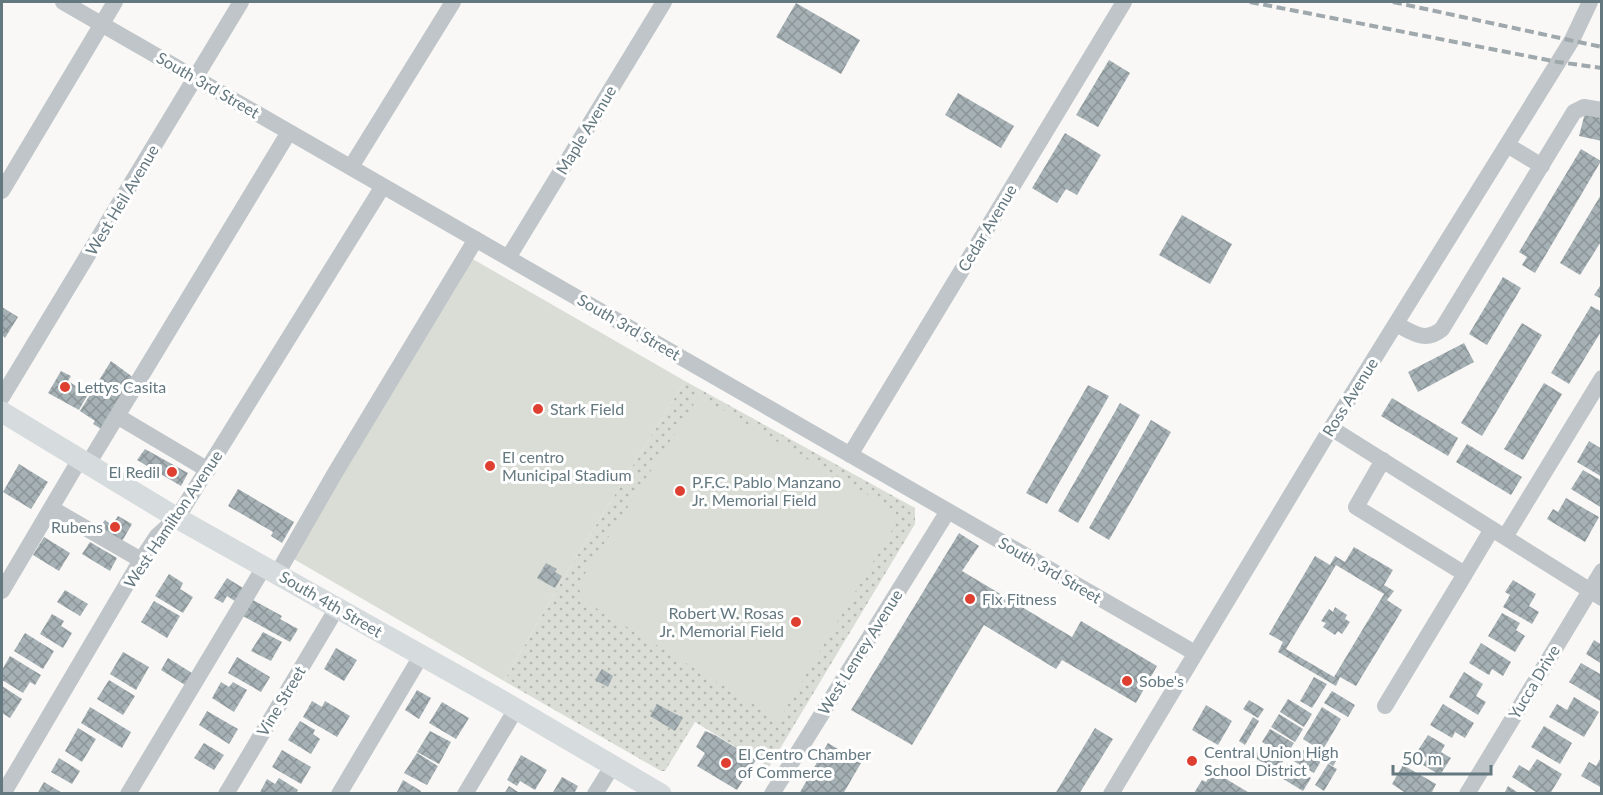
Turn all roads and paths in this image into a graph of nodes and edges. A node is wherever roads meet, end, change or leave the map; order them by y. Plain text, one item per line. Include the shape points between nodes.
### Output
1 (63, 2) edge
2 (115, 2) edge
3 (241, 2) edge
4 (453, 2) edge
5 (664, 2) edge
6 (1124, 2) edge
7 (1590, 2) edge
8 (101, 24) junction
9 (195, 78) junction
10 (1602, 110) edge
11 (289, 132) junction
12 (1507, 145) junction
13 (1542, 166) junction
14 (351, 167) junction
15 (383, 186) junction
16 (2, 191) edge
17 (476, 239) junction
18 (508, 258) junction
19 (1396, 324) junction
20 (1602, 378) edge
21 (2, 397) edge
22 (2, 412) edge
23 (117, 416) junction
24 (1331, 428) junction
25 (850, 455) junction
26 (1383, 460) junction
27 (84, 461) junction
28 (208, 470) junction
29 (51, 508) junction
30 (948, 511) junction
31 (177, 518) junction
32 (1499, 533) junction
33 (141, 560) junction
34 (271, 570) junction
35 (1602, 571) edge
36 (1465, 574) junction
37 (2, 591) edge
38 (1596, 594) edge
39 (337, 608) junction
40 (1195, 653) junction
41 (421, 656) junction
42 (1385, 706) dead end
43 (516, 709) junction
44 (613, 765) junction
45 (3, 794) edge
46 (128, 794) edge
47 (226, 794) edge
48 (339, 794) edge
49 (465, 794) edge
50 (595, 794) edge
51 (661, 794) edge
52 (772, 794) edge
53 (1111, 794) edge
54 (1467, 794) edge

1 - 8 street, South 3rd Street
2 - 8 street
3 - 9 street, West Heil Avenue
4 - 14 street
5 - 18 street, Maple Avenue
6 - 25 street, Cedar Avenue
7 - 12 street, Ross Avenue via 1572,40
8 - 9 street, South 3rd Street
8 - 16 street
9 - 11 street, South 3rd Street
9 - 21 street, West Heil Avenue
10 - 13 street via 1584,107 1574,112
11 - 14 street, South 3rd Street
11 - 23 street
12 - 13 street
12 - 19 street, Ross Avenue
13 - 19 street via 1442,329 1421,337
14 - 15 street, South 3rd Street
15 - 17 street, South 3rd Street
15 - 28 street, West Hamilton Avenue
17 - 18 street, South 3rd Street
17 - 34 street via 335,473
18 - 25 street, South 3rd Street
19 - 24 street, Ross Avenue
20 - 32 street
22 - 27 main road, South 4th Street
23 - 27 street
23 - 28 street
24 - 26 street
24 - 40 street, Ross Avenue
25 - 30 street, South 3rd Street
26 - 32 street
26 - 36 street via 1356,507
27 - 29 street
27 - 31 main road, South 4th Street
28 - 31 street, West Hamilton Avenue
29 - 33 street
29 - 37 street
30 - 40 street, South 3rd Street
30 - 52 street, West Lenrey Avenue
31 - 33 street, West Hamilton Avenue via 157,536
31 - 34 main road, South 4th Street
32 - 36 street
32 - 38 street
33 - 45 street, West Hamilton Avenue
34 - 39 main road, South 4th Street
34 - 46 street
35 - 38 street, Yucca Drive
36 - 42 street
38 - 54 street, Yucca Drive
39 - 41 main road, South 4th Street
39 - 47 street, Vine Street
40 - 53 street, Ross Avenue
41 - 43 main road, South 4th Street
41 - 48 street
43 - 44 main road, South 4th Street
43 - 49 street
44 - 50 street
44 - 51 main road, South 4th Street

